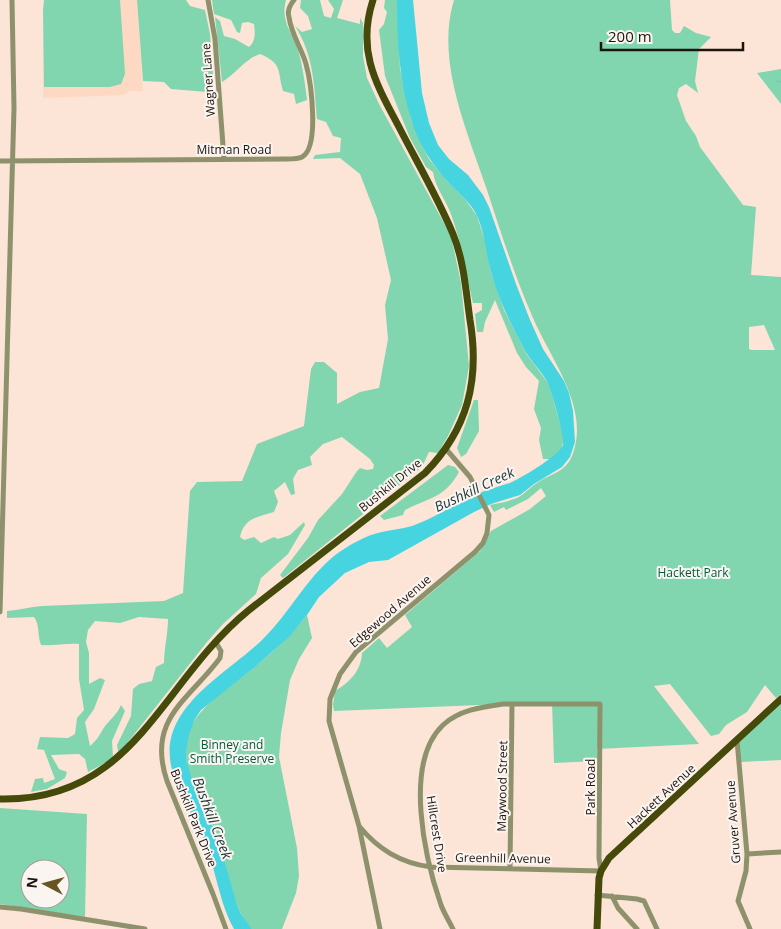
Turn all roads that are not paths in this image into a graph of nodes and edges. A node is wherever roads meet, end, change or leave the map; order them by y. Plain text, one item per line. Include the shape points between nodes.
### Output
1 (12, 0) edge
2 (208, 0) edge
3 (294, 0) edge
4 (374, 0) edge
5 (224, 159) junction
6 (0, 161) edge
7 (11, 161) junction
8 (446, 449) junction
9 (1, 543) edge
10 (0, 612) edge
11 (215, 641) junction
12 (781, 699) edge
13 (512, 704) junction
14 (600, 704) joint
15 (737, 740) junction
16 (0, 799) edge
17 (359, 826) junction
18 (781, 852) edge
19 (747, 854) junction
20 (430, 867) junction
21 (510, 868) junction
22 (601, 871) junction
23 (597, 895) junction
24 (612, 896) junction
25 (0, 907) edge
26 (145, 929) edge
27 (226, 929) edge
28 (380, 929) edge
29 (453, 929) edge
30 (597, 929) edge
31 (636, 929) edge
32 (657, 929) edge
33 (750, 929) edge

1 - 7 street via 14,108
2 - 5 street, Wagner Lane via 214,26
3 - 5 street, Mitman Road via 288,17 307,66 313,130 311,144 302,158
4 - 8 main road, Bushkill Drive via 367,35 372,73 453,235 460,256 472,330 474,373 470,396
5 - 7 street, Mitman Road
6 - 7 street, Mitman Road
7 - 9 street
8 - 11 main road, Bushkill Drive via 418,479 248,610
8 - 17 street, Edgewood Avenue via 467,472 489,515 487,533 479,548 356,652 334,686 329,721
9 - 10 street
11 - 16 main road, Bushkill Drive via 137,739 106,767 76,785 52,794
11 - 27 street, Bushkill Park Drive via 221,651 220,658 173,712 163,738 162,760 167,781
12 - 15 main road, Hackett Avenue
13 - 14 street, Hillcrest Drive
13 - 20 street, Hillcrest Drive via 468,710 443,726 430,742 424,757 420,791
13 - 21 street, Maywood Street
14 - 22 street, Park Road
15 - 19 street, Gruver Avenue
15 - 22 main road, Hackett Avenue via 610,858
17 - 20 street, Greenhill Avenue via 390,854
17 - 28 street, Edgewood Avenue
18 - 19 street
19 - 33 street, Gruver Avenue via 738,901
20 - 21 street, Greenhill Avenue
20 - 29 street, Hillcrest Drive via 442,907
21 - 22 street, Greenhill Avenue
22 - 23 main road, Hackett Avenue
23 - 24 street
23 - 30 main road, Hackett Avenue
24 - 31 street
24 - 32 street via 644,901
25 - 26 street

